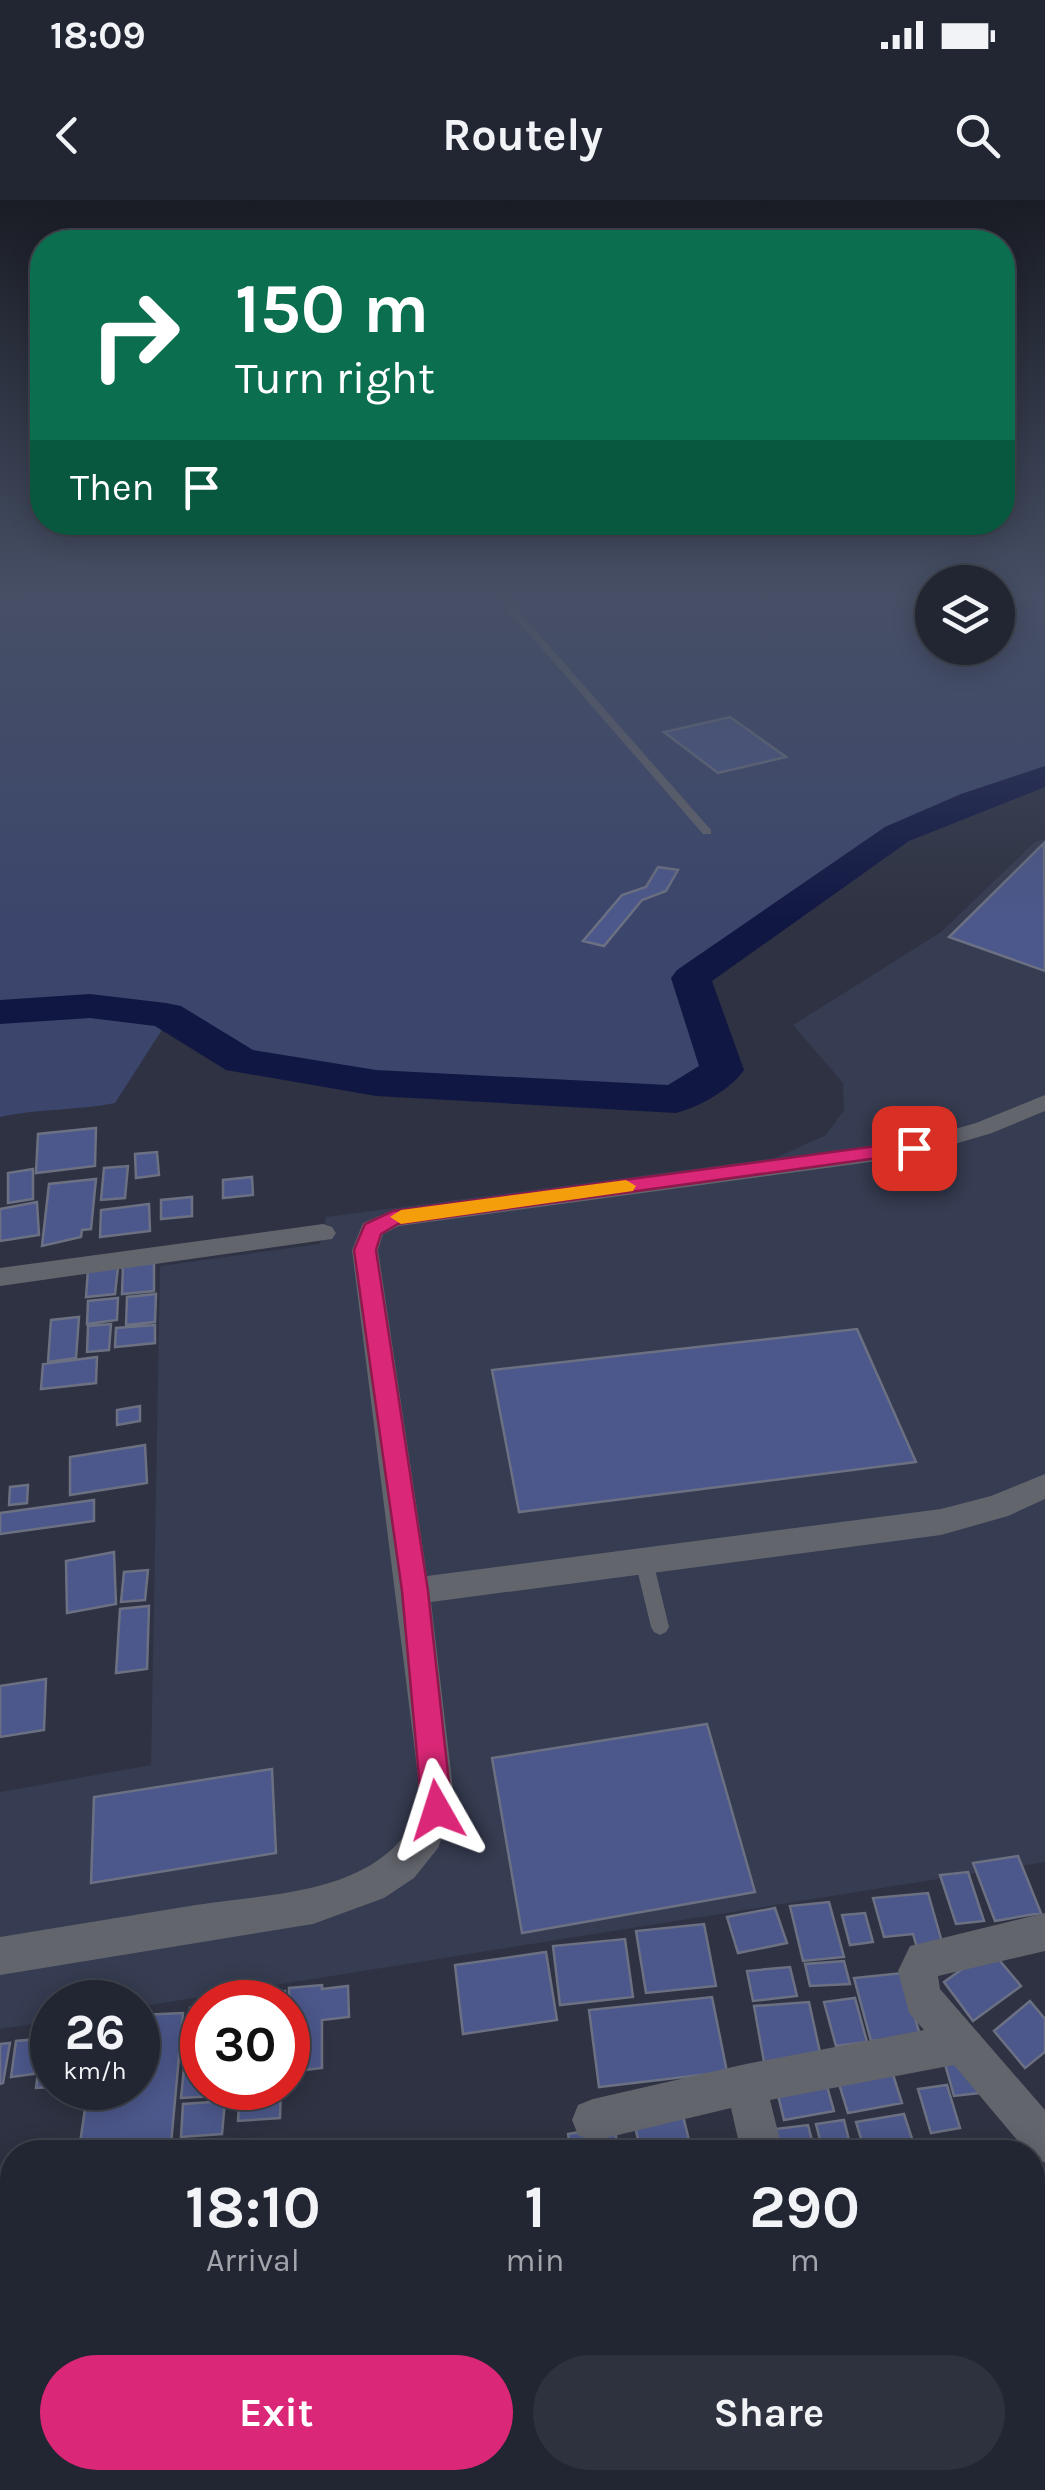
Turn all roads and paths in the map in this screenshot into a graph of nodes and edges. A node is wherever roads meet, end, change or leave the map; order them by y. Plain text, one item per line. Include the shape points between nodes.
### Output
1 (596, 705) edge
2 (707, 832) dead end
3 (1045, 1102) edge
4 (322, 1233) dead end
5 (0, 1277) edge
6 (1045, 1486) edge
7 (644, 1561) junction
8 (415, 1591) junction
9 (660, 1627) dead end
10 (1045, 1932) edge
11 (0, 1956) edge
12 (962, 2044) junction
13 (746, 2084) junction
14 (592, 2120) dead end
15 (759, 2140) edge
16 (1043, 2140) edge

1 - 2 lane
3 - 8 street via 914,1148 393,1218 372,1230 365,1250
4 - 5 street
6 - 7 street via 941,1522
7 - 8 street
7 - 9 lane
8 - 11 street via 437,1810 420,1848 394,1873 314,1905
10 - 12 street via 924,1960 917,1970 923,1998
12 - 13 street
12 - 16 street
13 - 14 street
13 - 15 street

